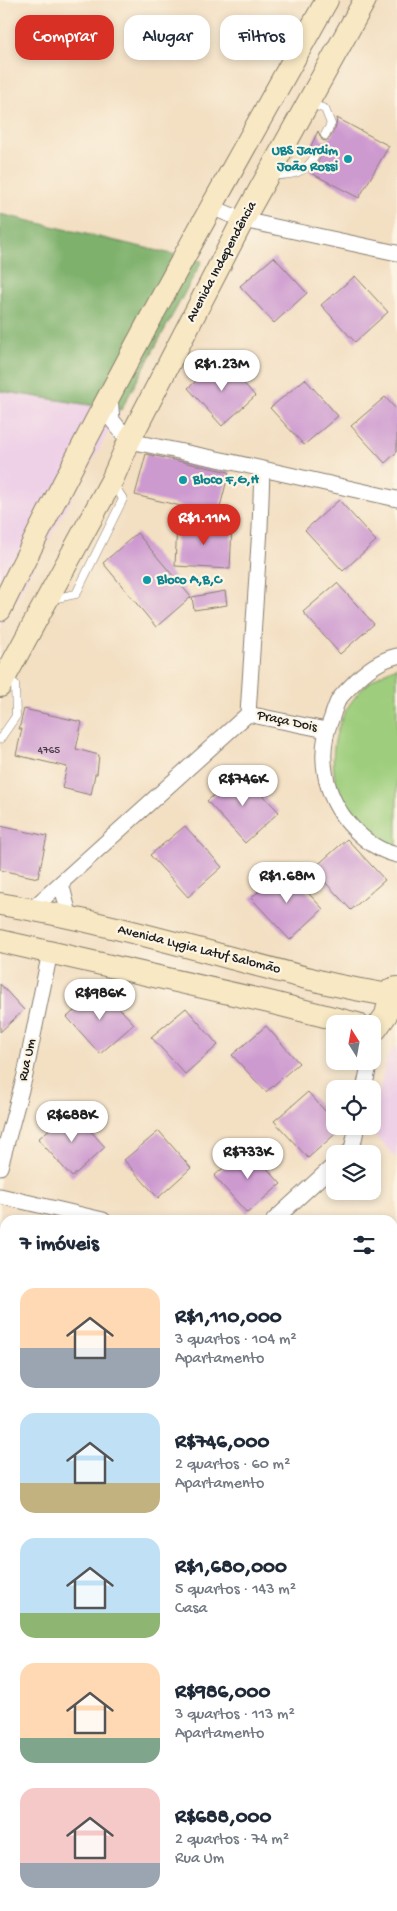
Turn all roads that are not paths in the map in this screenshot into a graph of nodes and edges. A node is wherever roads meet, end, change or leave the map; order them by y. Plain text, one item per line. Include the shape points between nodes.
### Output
1 (327, 0) edge
2 (365, 0) edge
3 (308, 102) junction
4 (325, 135) dead end
5 (316, 154) dead end
6 (269, 175) junction
7 (210, 208) junction
8 (243, 220) junction
9 (397, 253) edge
10 (110, 396) junction
11 (129, 441) junction
12 (262, 470) junction
13 (397, 499) edge
14 (0, 610) edge
15 (397, 656) edge
16 (3, 680) edge
17 (248, 714) junction
18 (326, 730) junction
19 (0, 739) edge
20 (397, 855) edge
21 (61, 883) junction
22 (0, 904) edge
23 (32, 909) junction
24 (70, 918) junction
25 (0, 940) edge
26 (50, 952) junction
27 (395, 994) edge
28 (326, 1018) edge
29 (381, 1023) edge
30 (0, 1167) edge
31 (326, 1172) edge
32 (0, 1196) edge
33 (82, 1215) edge
34 (279, 1215) edge

1 - 7 main road
2 - 3 main road, Avenida Independência
3 - 4 lane via 325,109 330,124
3 - 6 main road, Avenida Independência
5 - 6 lane via 299,173
6 - 8 main road, Avenida Independência
7 - 8 street
7 - 10 main road
8 - 9 street
8 - 11 main road, Avenida Independência
10 - 11 street via 112,420
10 - 14 main road
11 - 12 street
11 - 16 main road, Avenida Independência via 112,480
12 - 13 street
12 - 17 street
15 - 18 street via 361,675 339,700
16 - 19 lane via 15,684 16,716
17 - 18 street, Praça Dois
17 - 21 street
18 - 20 street via 323,760 328,790 342,816 363,838
21 - 23 street
21 - 24 street
22 - 23 main road, Avenida Lygia Latuf Salomão
23 - 24 main road, Avenida Lygia Latuf Salomão
24 - 27 main road, Avenida Lygia Latuf Salomão via 314,980
25 - 26 main road
26 - 28 main road
26 - 30 street, Rua Um via 25,1075
27 - 29 main road
31 - 34 street
32 - 33 street

